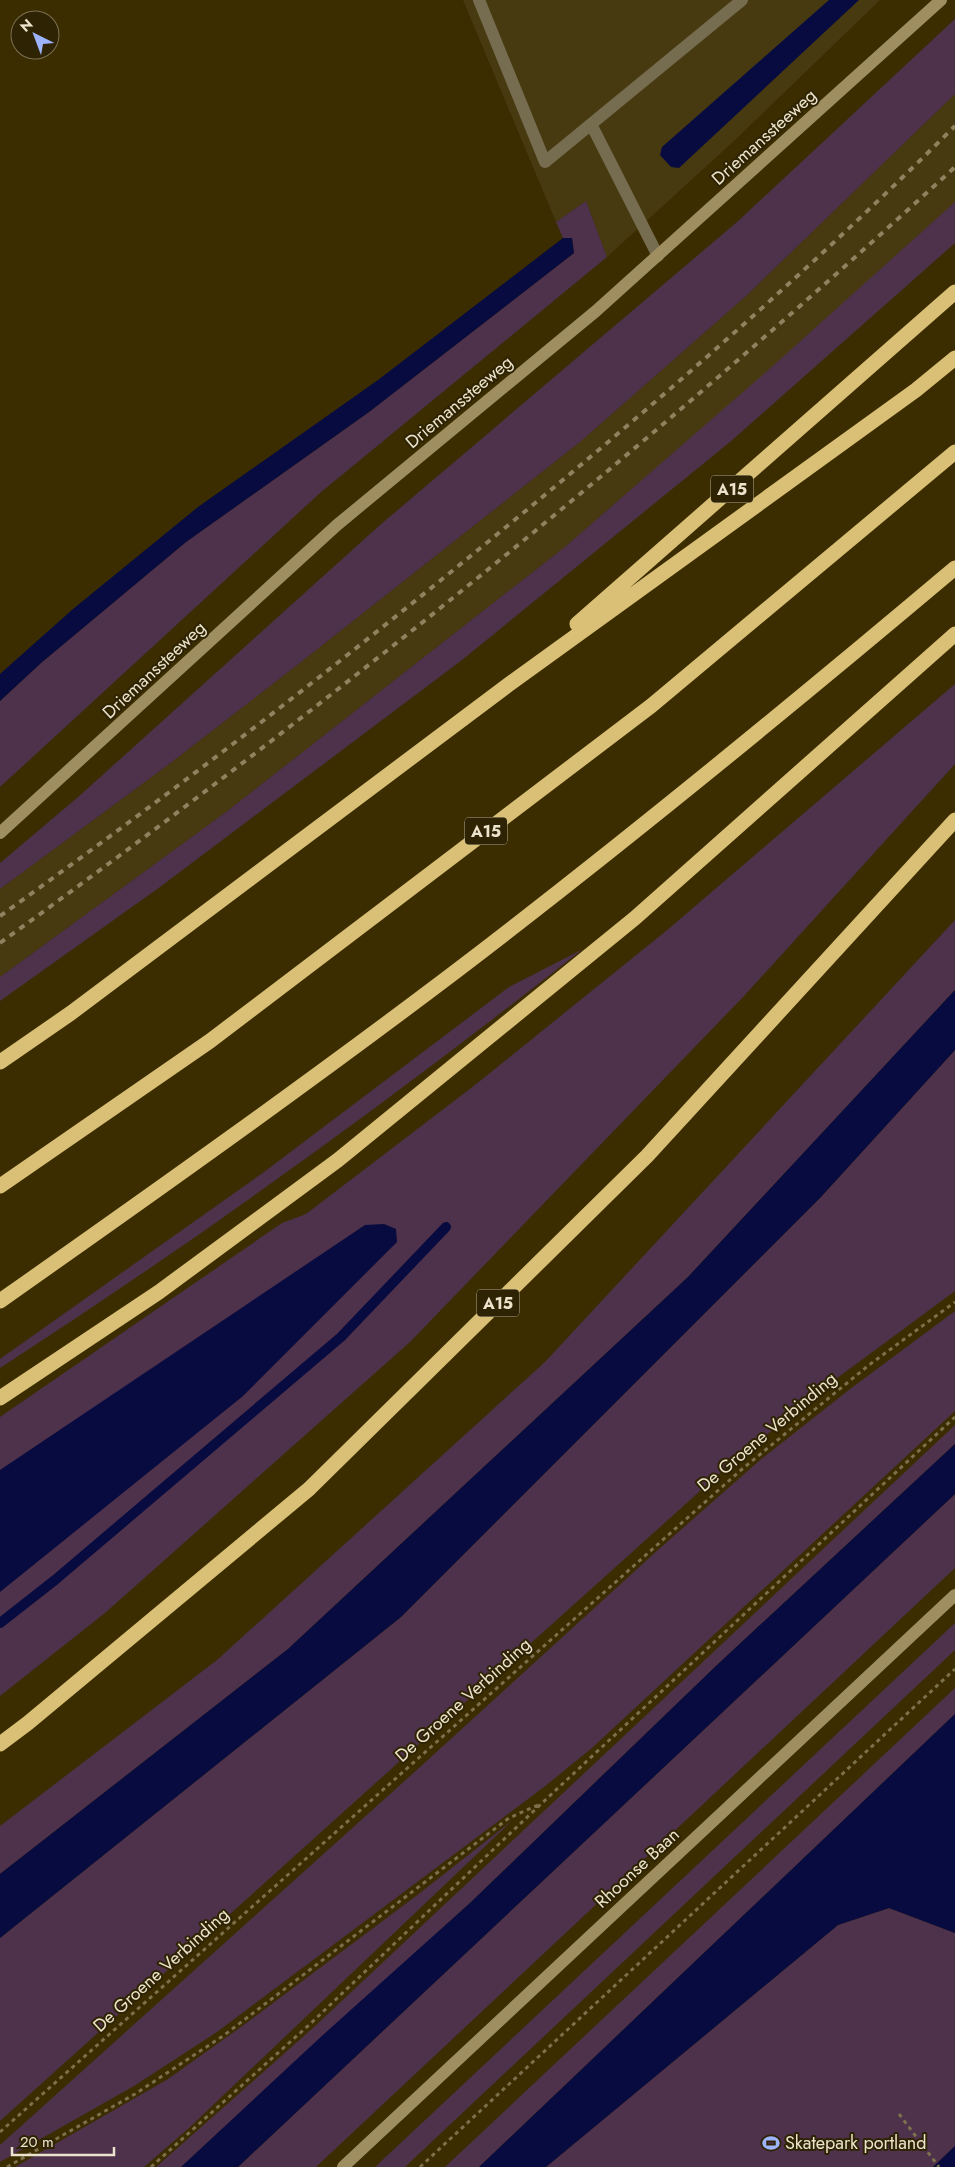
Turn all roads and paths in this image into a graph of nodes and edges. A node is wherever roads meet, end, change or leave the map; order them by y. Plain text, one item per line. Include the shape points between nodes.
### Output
1 (480, 0) edge
2 (742, 0) edge
3 (941, 0) edge
4 (591, 124) junction
5 (658, 256) junction
6 (955, 292) edge
7 (955, 358) edge
8 (955, 452) edge
9 (955, 568) edge
10 (955, 634) edge
11 (508, 685) junction
12 (955, 820) edge
13 (0, 833) edge
14 (0, 1062) edge
15 (0, 1186) edge
16 (0, 1301) edge
17 (955, 1302) edge
18 (0, 1398) edge
19 (955, 1417) edge
20 (955, 1595) edge
21 (955, 1669) edge
22 (0, 1744) edge
23 (541, 1804) junction
24 (899, 2114) dead end
25 (0, 2132) edge
26 (7, 2167) edge
27 (151, 2167) edge
28 (343, 2167) edge
29 (420, 2167) edge
30 (939, 2167) edge

1 - 4 lane via 545,162
2 - 4 lane
3 - 5 main road, Driemanssteeweg
4 - 5 lane
5 - 13 main road, Driemanssteeweg via 337,525
6 - 11 highway, A15
7 - 11 highway, A15 via 916,390
8 - 15 highway, A15 via 651,706 210,1041
9 - 16 highway via 667,806 452,974
10 - 18 highway via 635,918 338,1160 158,1292
11 - 14 highway, A15 via 87,1001
12 - 22 highway, A15 via 647,1156 309,1489
17 - 25 path, De Groene Verbinding via 869,1365 740,1470
19 - 23 path
20 - 28 main road, Rhoonse Baan
21 - 29 path
23 - 26 path via 509,1818 223,2036 135,2094
23 - 27 path via 309,2025
24 - 30 path

